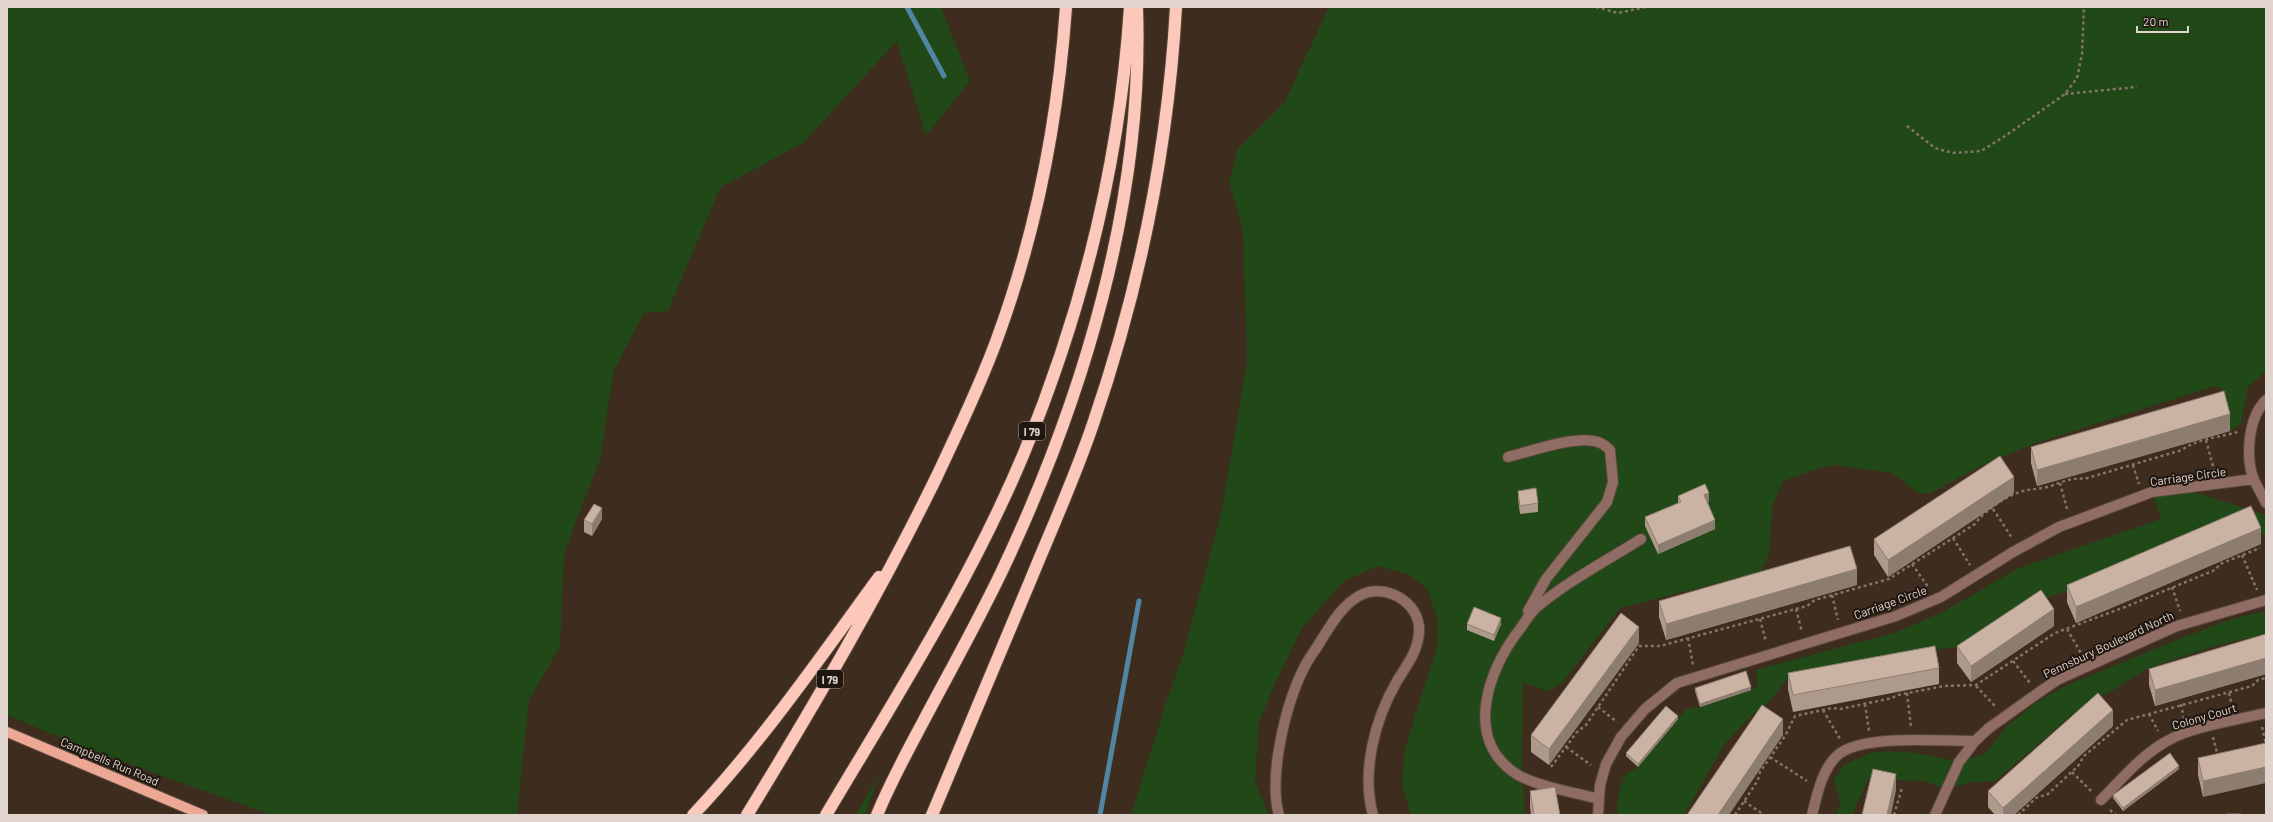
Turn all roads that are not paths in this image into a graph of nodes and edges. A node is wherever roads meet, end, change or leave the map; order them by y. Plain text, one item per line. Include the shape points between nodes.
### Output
1 (1066, 7) edge
2 (1130, 7) edge
3 (1136, 7) edge
4 (1176, 7) edge
5 (2266, 400) edge
6 (1508, 457) dead end
7 (2254, 479) junction
8 (2266, 503) edge
9 (906, 539) junction
10 (1640, 540) dead end
11 (2263, 600) edge
12 (1518, 631) junction
13 (2266, 713) edge
14 (7, 732) edge
15 (1975, 741) junction
16 (1599, 799) junction
17 (2101, 800) dead end
18 (203, 815) edge
19 (693, 815) edge
20 (747, 815) edge
21 (826, 815) edge
22 (878, 815) edge
23 (932, 815) edge
24 (1279, 815) edge
25 (1373, 815) edge
26 (1598, 815) edge
27 (1812, 815) edge
28 (1935, 815) edge

1 - 9 highway, I 79 via 1047,158 1018,278 973,401
2 - 21 highway, I 79 via 1112,153 1092,242 1066,340 1032,433 979,548 918,659
3 - 22 highway via 1138,82 1129,162 1111,259 1085,357 1066,416 1022,526 979,617 906,754
4 - 23 highway via 1168,92 1150,210 1112,365 1069,487
5 - 7 street via 2258,410 2252,429 2250,456
6 - 12 street via 1576,440 1594,440 1602,442 1610,450 1612,460 1613,482 1607,502 1546,579
7 - 8 street
7 - 16 street, Carriage Circle via 2152,492 2072,522 2018,549 1941,597 1896,616 1677,683 1645,709 1621,737 1606,764
9 - 19 highway via 785,706
9 - 20 highway, I 79 via 822,693
10 - 12 street via 1536,608
11 - 15 street, Pennsbury Boulevard North via 2185,623 2057,680 2004,716
12 - 16 street via 1504,651 1490,682 1485,701 1486,724 1494,753 1518,775
13 - 17 street, Colony Court via 2211,726 2165,742 2130,770
14 - 18 main road, Campbells Run Road
15 - 27 street via 1870,741 1846,749 1838,755 1818,787
15 - 28 street, Pennsbury Boulevard North via 1959,762
16 - 26 street, Carriage Circle
24 - 25 street via 1276,782 1281,742 1286,713 1304,668 1337,616 1352,600 1367,592 1386,592 1401,598 1414,612 1420,630 1417,647 1384,708 1372,745 1369,776

